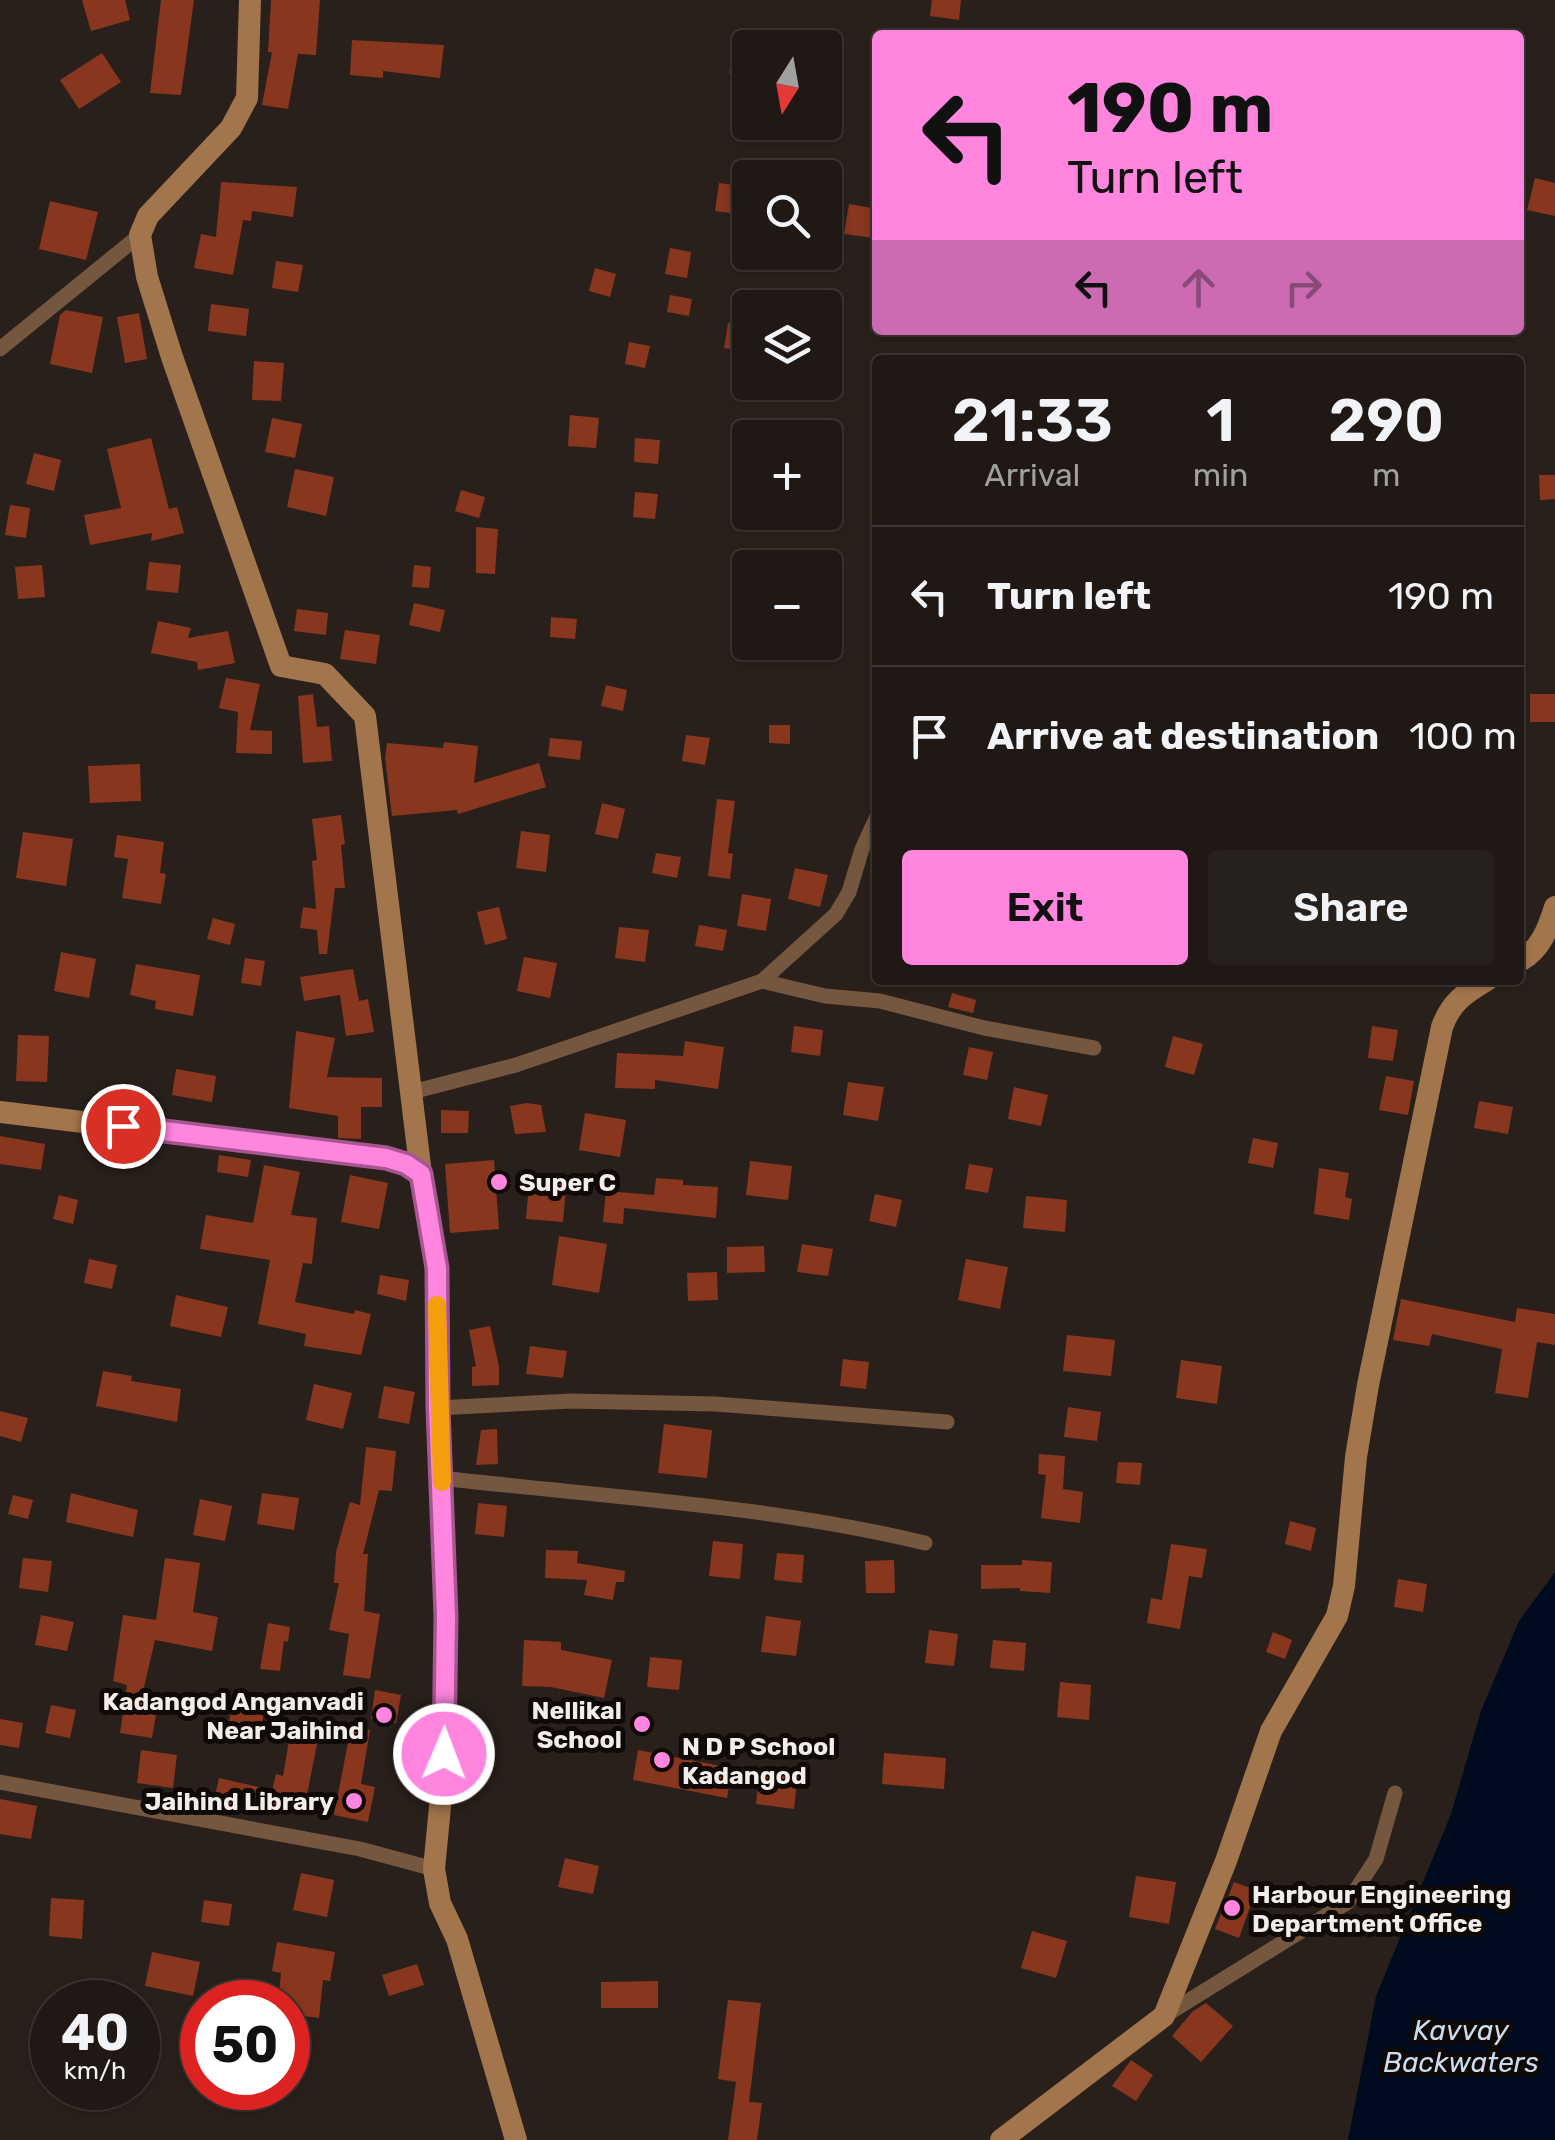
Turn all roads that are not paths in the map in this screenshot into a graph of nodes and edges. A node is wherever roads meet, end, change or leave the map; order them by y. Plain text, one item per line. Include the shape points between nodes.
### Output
1 (250, 0) edge
2 (140, 235) junction
3 (0, 348) edge
4 (872, 825) edge
5 (1555, 907) edge
6 (1524, 959) edge
7 (762, 980) junction
8 (1479, 985) edge
9 (1094, 1048) dead end
10 (412, 1092) junction
11 (0, 1112) edge
12 (421, 1174) junction
13 (438, 1408) junction
14 (948, 1422) dead end
15 (442, 1478) junction
16 (925, 1543) dead end
17 (0, 1782) edge
18 (1395, 1792) dead end
19 (434, 1869) junction
20 (1164, 2016) junction
21 (516, 2140) edge
22 (1001, 2140) edge

1 - 2 main road via 247,98 231,128 148,216
2 - 3 street
2 - 10 main road via 146,277 280,666 326,674 364,716
4 - 7 street via 836,914
5 - 6 main road via 1545,935
7 - 9 street
7 - 10 street via 516,1065
8 - 20 main road via 1460,996 1442,1026 1368,1385 1337,1616 1272,1731
10 - 12 main road
11 - 12 main road via 386,1158
12 - 13 main road via 437,1268
13 - 14 street via 715,1404
13 - 15 main road
15 - 16 street via 789,1518
15 - 19 main road via 444,1754
17 - 19 street via 360,1849
18 - 20 street via 1376,1859 1348,1902
19 - 21 main road
20 - 22 main road

